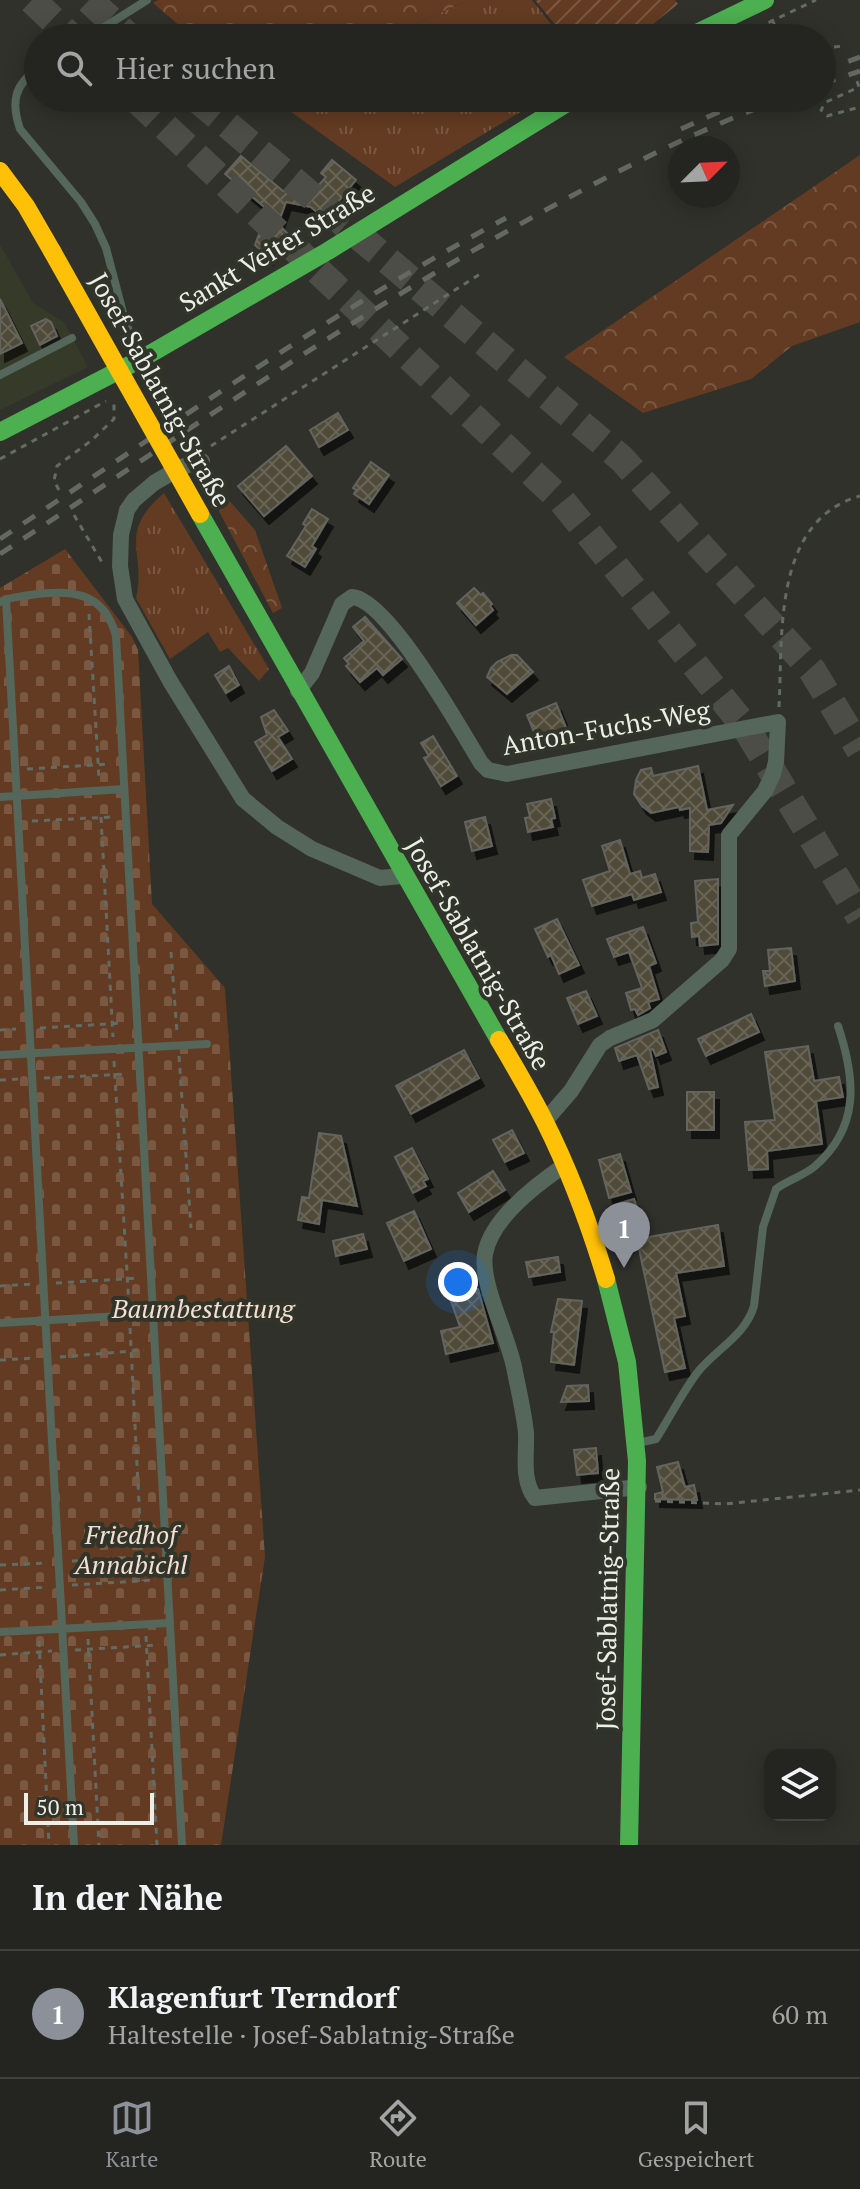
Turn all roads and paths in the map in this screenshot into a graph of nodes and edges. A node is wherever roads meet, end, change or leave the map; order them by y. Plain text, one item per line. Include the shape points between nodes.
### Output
1 (147, 0) edge
2 (765, 0) edge
3 (816, 0) edge
4 (109, 24) edge
5 (715, 24) edge
6 (765, 24) edge
7 (844, 46) dead end
8 (836, 47) edge
9 (24, 80) edge
10 (857, 81) dead end
11 (836, 97) edge
12 (860, 107) edge
13 (552, 112) edge
14 (823, 112) edge
15 (0, 171) edge
16 (480, 274) dead end
17 (72, 338) dead end
18 (143, 358) junction
19 (0, 375) edge
20 (0, 432) edge
21 (0, 459) edge
22 (202, 461) joint
23 (59, 490) dead end
24 (860, 496) edge
25 (74, 515) dead end
26 (105, 575) dead end
27 (88, 598) junction
28 (3, 600) edge
29 (298, 691) junction
30 (778, 722) junction
31 (123, 763) junction
32 (98, 765) junction
33 (16, 770) junction
34 (124, 789) junction
35 (100, 791) junction
36 (18, 796) junction
37 (0, 797) edge
38 (125, 816) junction
39 (101, 817) junction
40 (19, 822) junction
41 (403, 876) junction
42 (171, 952) dead end
43 (136, 1022) junction
44 (112, 1024) junction
45 (838, 1026) dead end
46 (30, 1029) junction
47 (0, 1030) edge
48 (207, 1044) dead end
49 (178, 1045) junction
50 (137, 1048) junction
51 (114, 1049) junction
52 (31, 1053) junction
53 (0, 1055) edge
54 (139, 1073) junction
55 (115, 1074) junction
56 (33, 1078) junction
57 (0, 1080) edge
58 (545, 1121) junction
59 (565, 1165) junction
60 (191, 1228) dead end
61 (152, 1277) junction
62 (127, 1279) junction
63 (45, 1284) junction
64 (0, 1286) edge
65 (154, 1314) junction
66 (129, 1315) junction
67 (47, 1320) junction
68 (0, 1323) edge
69 (156, 1349) junction
70 (131, 1351) junction
71 (49, 1358) junction
72 (0, 1360) edge
73 (637, 1443) junction
74 (860, 1490) edge
75 (639, 1494) junction
76 (167, 1556) junction
77 (141, 1557) junction
78 (59, 1562) junction
79 (0, 1565) edge
80 (167, 1579) junction
81 (143, 1581) junction
82 (60, 1586) junction
83 (0, 1590) edge
84 (170, 1623) junction
85 (145, 1624) junction
86 (87, 1627) junction
87 (63, 1629) junction
88 (39, 1630) junction
89 (0, 1632) edge
90 (171, 1644) junction
91 (146, 1646) junction
92 (89, 1649) junction
93 (64, 1650) junction
94 (40, 1652) junction
95 (0, 1655) edge
96 (49, 1845) edge
97 (74, 1845) edge
98 (99, 1845) edge
99 (157, 1845) edge
100 (182, 1845) edge
101 (629, 1845) edge

1 - 4 lane
2 - 5 main road
3 - 6 path
7 - 8 path
9 - 18 lane via 15,97 20,129 95,224 126,324
10 - 11 path via 859,87
12 - 14 path via 827,116
13 - 18 main road, Sankt Veiter Straße
15 - 29 main road, Josef-Sablatnig-Straße, bridge via 52,251
16 - 22 path via 204,451
17 - 19 lane
18 - 20 main road, Sankt Veiter Straße
21 - 23 path via 114,397 114,419 57,466 54,481
22 - 41 street via 154,483 127,510 120,566 125,599 243,799 312,849 380,878
24 - 30 path via 822,516 800,546 788,584
25 - 26 path via 102,560
27 - 28 lane via 50,592
27 - 31 lane via 112,623 116,636
27 - 32 path
28 - 33 lane
29 - 30 street, Anton-Fuchs-Weg via 312,673 342,604 362,597 429,678 488,770 507,774
29 - 41 main road, Josef-Sablatnig-Straße
30 - 58 street via 773,774 729,835 729,949 653,1020 600,1045
31 - 32 path
31 - 34 lane
32 - 33 path
32 - 35 path
33 - 36 lane
34 - 35 lane
34 - 38 lane
35 - 36 lane
36 - 37 lane
36 - 40 lane
38 - 39 path
38 - 43 lane
39 - 40 path
39 - 44 path
40 - 46 lane
41 - 58 main road, Josef-Sablatnig-Straße
42 - 49 path
43 - 44 path
43 - 50 lane
44 - 46 path
44 - 51 path
45 - 73 lane via 852,1089 850,1118 842,1135 811,1169 776,1189 763,1227 750,1318 698,1373 656,1439
46 - 47 path
46 - 52 lane
48 - 49 lane
49 - 50 lane
49 - 60 path
50 - 51 lane
50 - 54 lane
51 - 52 lane
51 - 55 path
52 - 53 lane
52 - 56 lane
54 - 55 path
54 - 61 lane
55 - 56 path
55 - 62 path
56 - 57 path
56 - 63 lane
58 - 59 main road, Josef-Sablatnig-Straße
59 - 73 main road, Josef-Sablatnig-Straße via 617,1318
59 - 75 street via 500,1222 485,1256 487,1279 514,1364 526,1430 528,1489 535,1498
61 - 62 path
61 - 65 lane
62 - 63 path
62 - 66 path
63 - 64 path
63 - 67 lane
65 - 66 lane
65 - 69 lane
66 - 67 lane
66 - 70 path
67 - 68 lane
67 - 71 lane
69 - 70 path
69 - 76 lane
70 - 71 path
70 - 77 path
71 - 72 path
71 - 78 lane
73 - 75 main road, Josef-Sablatnig-Straße
74 - 75 path via 725,1504
75 - 101 main road, Josef-Sablatnig-Straße
76 - 77 path
76 - 80 lane
77 - 78 path
77 - 81 path
78 - 79 path
78 - 82 lane
80 - 81 path
80 - 84 lane
81 - 82 path
82 - 83 path
82 - 87 lane
84 - 85 lane
84 - 90 lane
85 - 86 lane
85 - 91 path
86 - 87 lane
86 - 92 path
87 - 88 lane
87 - 93 lane
88 - 89 lane
88 - 94 path
90 - 91 path
90 - 100 lane
91 - 92 path
91 - 99 path
92 - 93 path
92 - 98 path
93 - 94 path
93 - 97 lane
94 - 95 path
94 - 96 path

